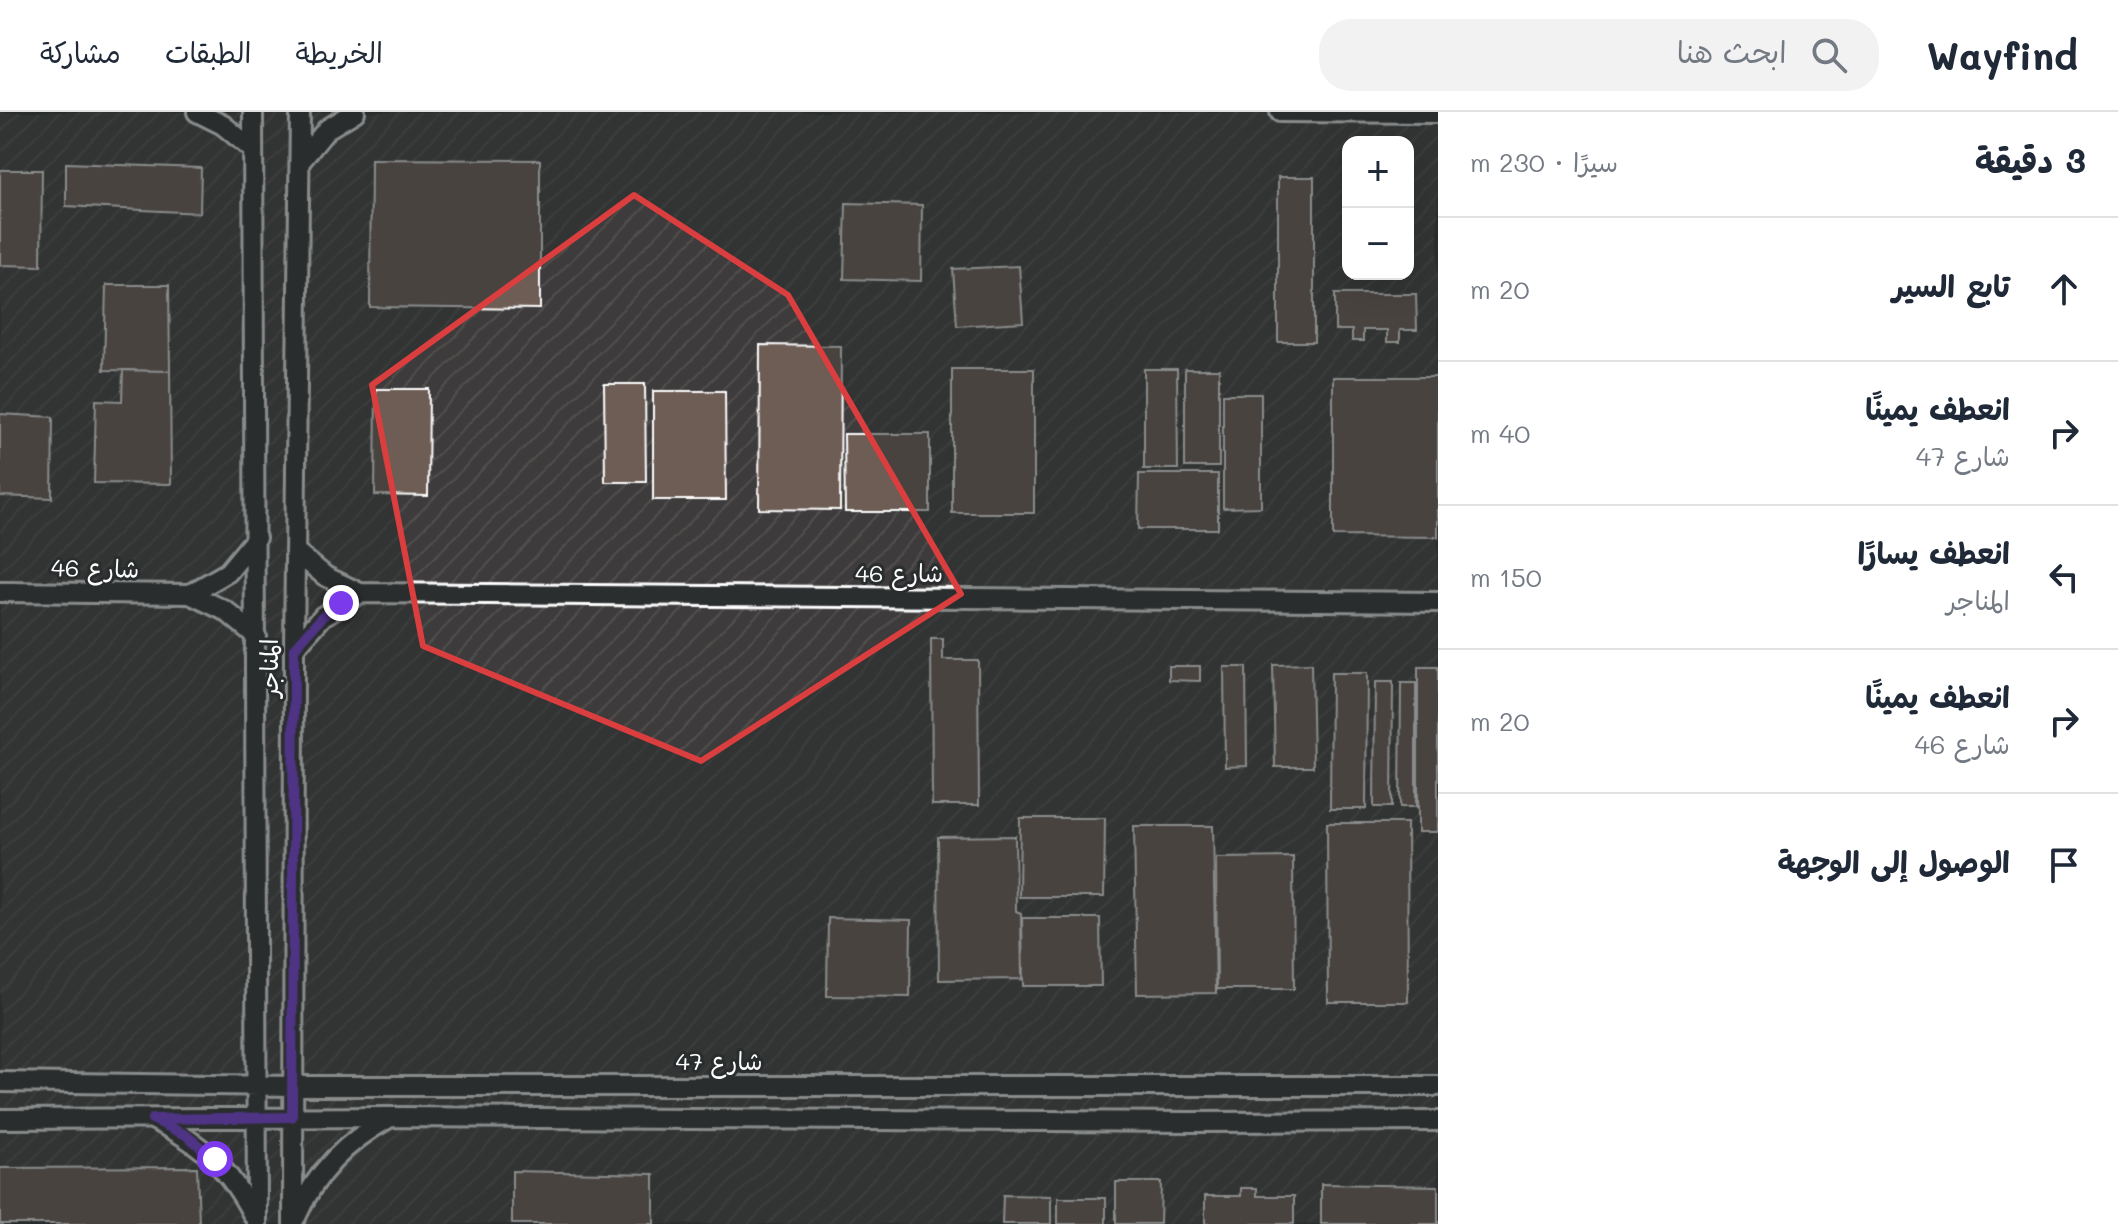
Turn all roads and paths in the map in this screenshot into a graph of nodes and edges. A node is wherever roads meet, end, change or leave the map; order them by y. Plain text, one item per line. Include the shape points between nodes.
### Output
1 (197, 112) edge
2 (253, 112) edge
3 (300, 112) edge
4 (355, 112) edge
5 (1280, 112) edge
6 (1438, 113) edge
7 (253, 150) junction
8 (300, 162) junction
9 (256, 538) junction
10 (295, 551) junction
11 (0, 592) edge
12 (360, 593) junction
13 (190, 594) junction
14 (1438, 602) edge
15 (256, 636) junction
16 (294, 649) junction
17 (0, 1082) edge
18 (257, 1085) junction
19 (292, 1086) junction
20 (1438, 1086) edge
21 (257, 1117) junction
22 (292, 1117) junction
23 (390, 1117) junction
24 (0, 1119) edge
25 (152, 1119) junction
26 (1438, 1121) edge
27 (257, 1223) edge
28 (293, 1223) edge

1 - 7 street
2 - 7 street, المناجر
3 - 8 street, المناجر
4 - 8 street via 327,129
5 - 6 street
7 - 9 street, المناجر
8 - 10 street, المناجر
9 - 13 street via 228,572
9 - 15 street, المناجر
10 - 12 street, شارع 46 via 325,576
10 - 16 street, المناجر
11 - 13 street, شارع 46
12 - 14 street, شارع 46
12 - 16 street via 323,616
13 - 15 street, شارع 46 via 226,611
15 - 18 street, المناجر
16 - 19 street, المناجر
17 - 18 street, شارع 47
18 - 19 street, شارع 47
18 - 21 street, المناجر
19 - 20 street, شارع 47
19 - 22 street, المناجر
21 - 22 street
21 - 25 street
21 - 27 street, المناجر
22 - 23 street
22 - 28 street, المناجر
23 - 26 street
23 - 28 street via 342,1150 322,1171
24 - 25 street
25 - 27 street via 186,1135 215,1159 239,1188

